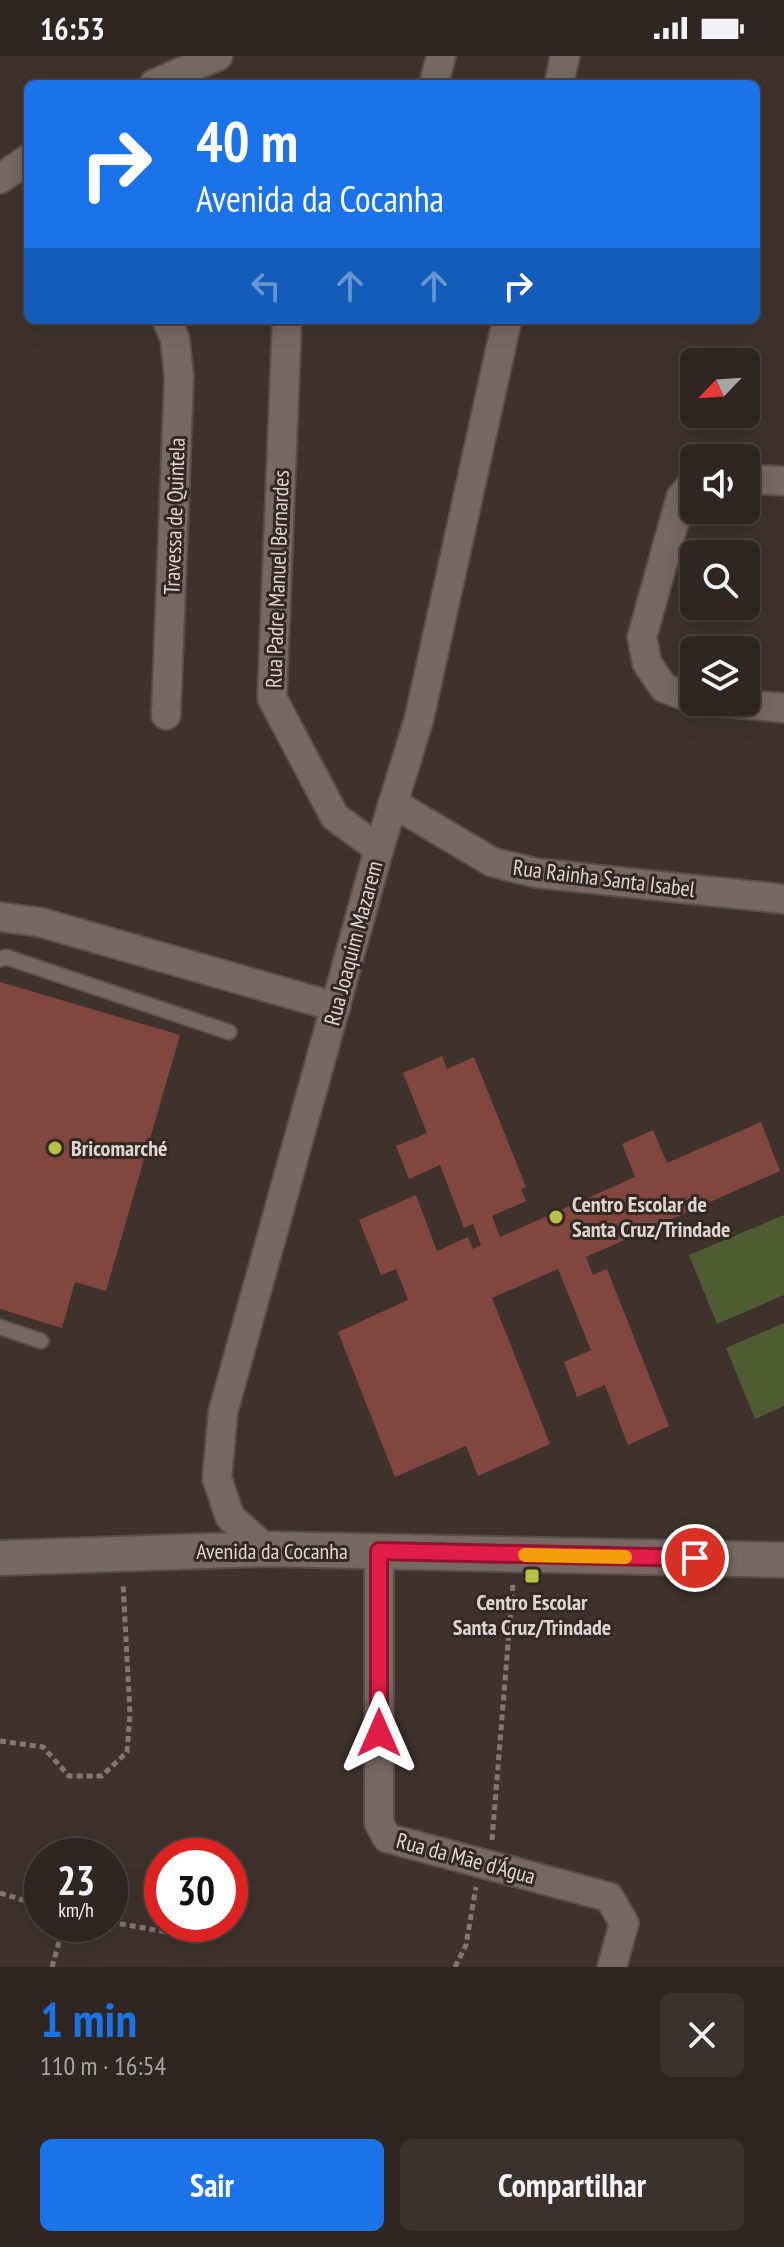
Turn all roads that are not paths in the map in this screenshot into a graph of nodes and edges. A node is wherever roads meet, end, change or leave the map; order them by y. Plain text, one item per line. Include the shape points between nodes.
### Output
1 (218, 56) edge
2 (441, 56) edge
3 (565, 56) edge
4 (163, 80) edge
5 (435, 80) edge
6 (560, 80) edge
7 (24, 162) edge
8 (0, 179) edge
9 (169, 324) edge
10 (287, 324) edge
11 (506, 324) edge
12 (760, 480) edge
13 (784, 481) edge
14 (680, 501) edge
15 (680, 694) edge
16 (760, 706) edge
17 (784, 708) edge
18 (166, 715) dead end
19 (393, 803) junction
20 (379, 849) junction
21 (784, 899) edge
22 (0, 917) edge
23 (0, 959) edge
24 (336, 1007) junction
25 (229, 1032) dead end
26 (0, 1327) edge
27 (41, 1341) dead end
28 (266, 1549) junction
29 (379, 1551) junction
30 (0, 1558) edge
31 (784, 1560) edge
32 (612, 1967) edge

1 - 4 street
2 - 5 street
3 - 6 street
7 - 8 street
9 - 18 street, Travessa de Quintela via 179,377
10 - 20 street, Rua Padre Manuel Bernardes via 272,698 335,817
11 - 19 street, Rua Joaquim Mazarem via 419,719
12 - 13 street
14 - 15 street via 642,637 647,663 664,688
16 - 17 street
19 - 20 street, Rua Joaquim Mazarem
19 - 21 street, Rua Rainha Santa Isabel via 492,862 536,873
20 - 24 street, Rua Joaquim Mazarem
22 - 24 street via 39,922
23 - 25 lane
24 - 28 street, Rua Joaquim Mazarem via 223,1412 217,1478 230,1517
26 - 27 lane
28 - 29 street, Avenida da Cocanha
28 - 30 street, Avenida da Cocanha
29 - 31 street, Avenida da Cocanha
29 - 32 street, Rua da Mãe d'Água via 379,1823 387,1838 609,1897 624,1923

